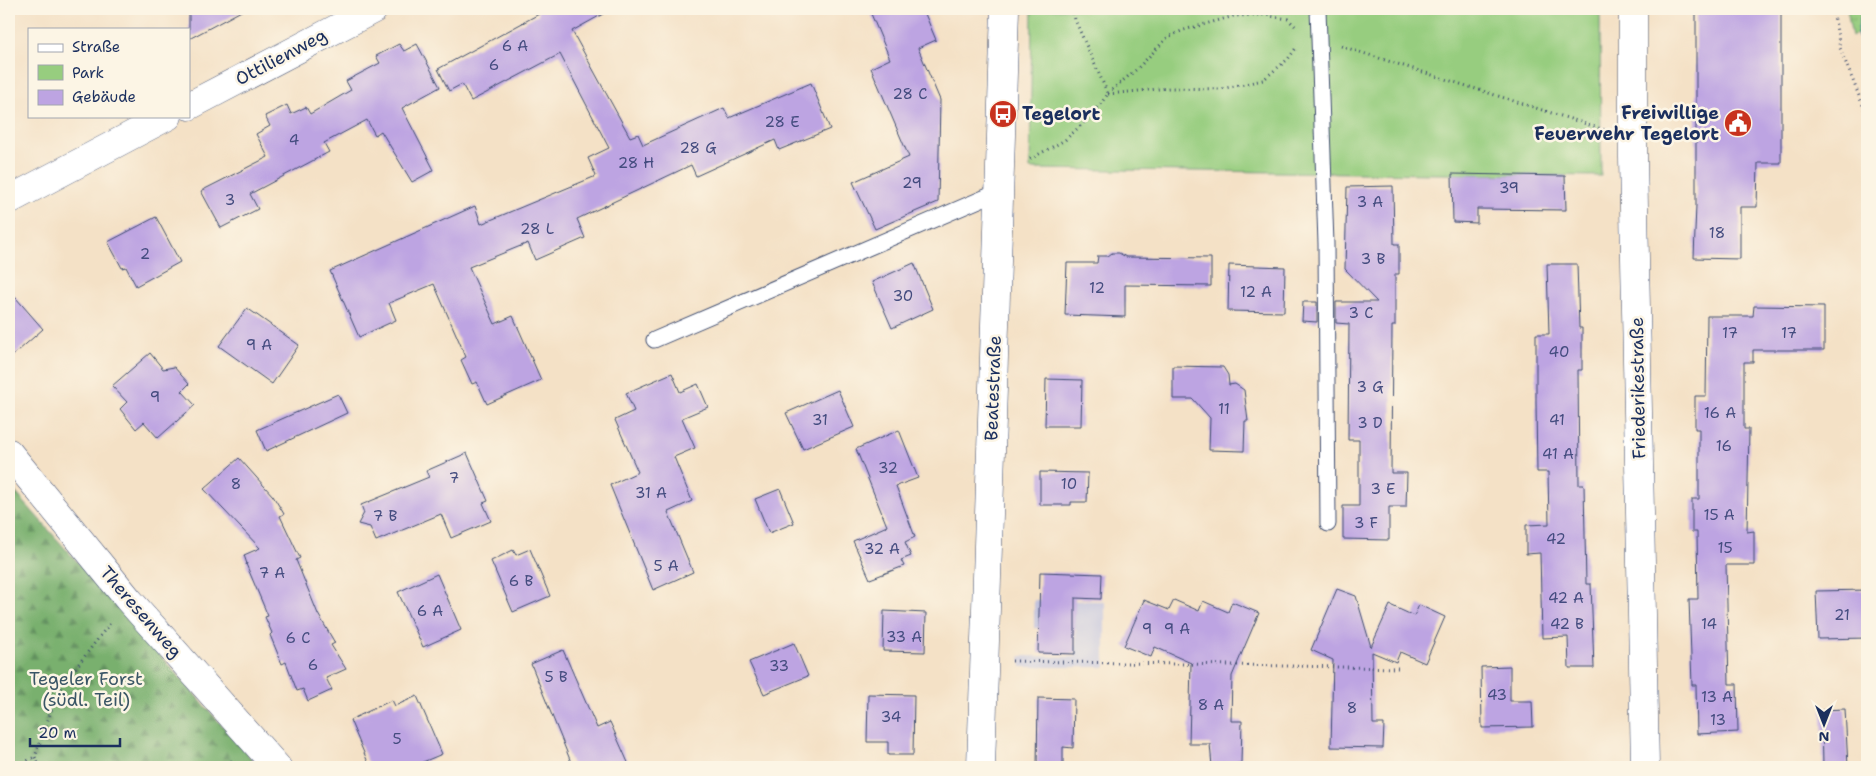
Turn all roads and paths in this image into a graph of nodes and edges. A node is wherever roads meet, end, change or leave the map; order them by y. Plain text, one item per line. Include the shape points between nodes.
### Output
1 (374, 9) edge
2 (1005, 9) edge
3 (1073, 9) edge
4 (1318, 9) edge
5 (1633, 9) edge
6 (1833, 9) edge
7 (1312, 38) junction
8 (1108, 94) junction
9 (190, 105) edge
10 (1867, 116) edge
11 (164, 118) edge
12 (1634, 140) junction
13 (1001, 183) junction
14 (9, 200) edge
15 (654, 340) dead end
16 (9, 453) edge
17 (1328, 524) dead end
18 (128, 599) junction
19 (984, 660) junction
20 (1399, 668) dead end
21 (36, 757) junction
22 (14, 767) edge
23 (40, 767) edge
24 (277, 767) edge
25 (981, 767) edge
26 (1645, 767) edge

1 - 9 street, Ottilienweg
2 - 13 street, Beatestraße
3 - 8 path
4 - 7 lane
5 - 12 street, Friederikestraße
6 - 10 path via 1840,48
7 - 8 path via 1263,80 1221,89 1168,88
7 - 8 path via 1288,19 1263,15 1234,16 1168,37
7 - 12 path
7 - 17 lane via 1326,244
8 - 13 path via 1091,116 1065,140
11 - 14 street
12 - 26 street, Friederikestraße
13 - 15 lane
13 - 19 street, Beatestraße
16 - 18 street, Theresenweg
18 - 21 path via 58,691
18 - 24 street, Theresenweg
19 - 20 path
19 - 25 street, Beatestraße
21 - 22 path
21 - 23 path

